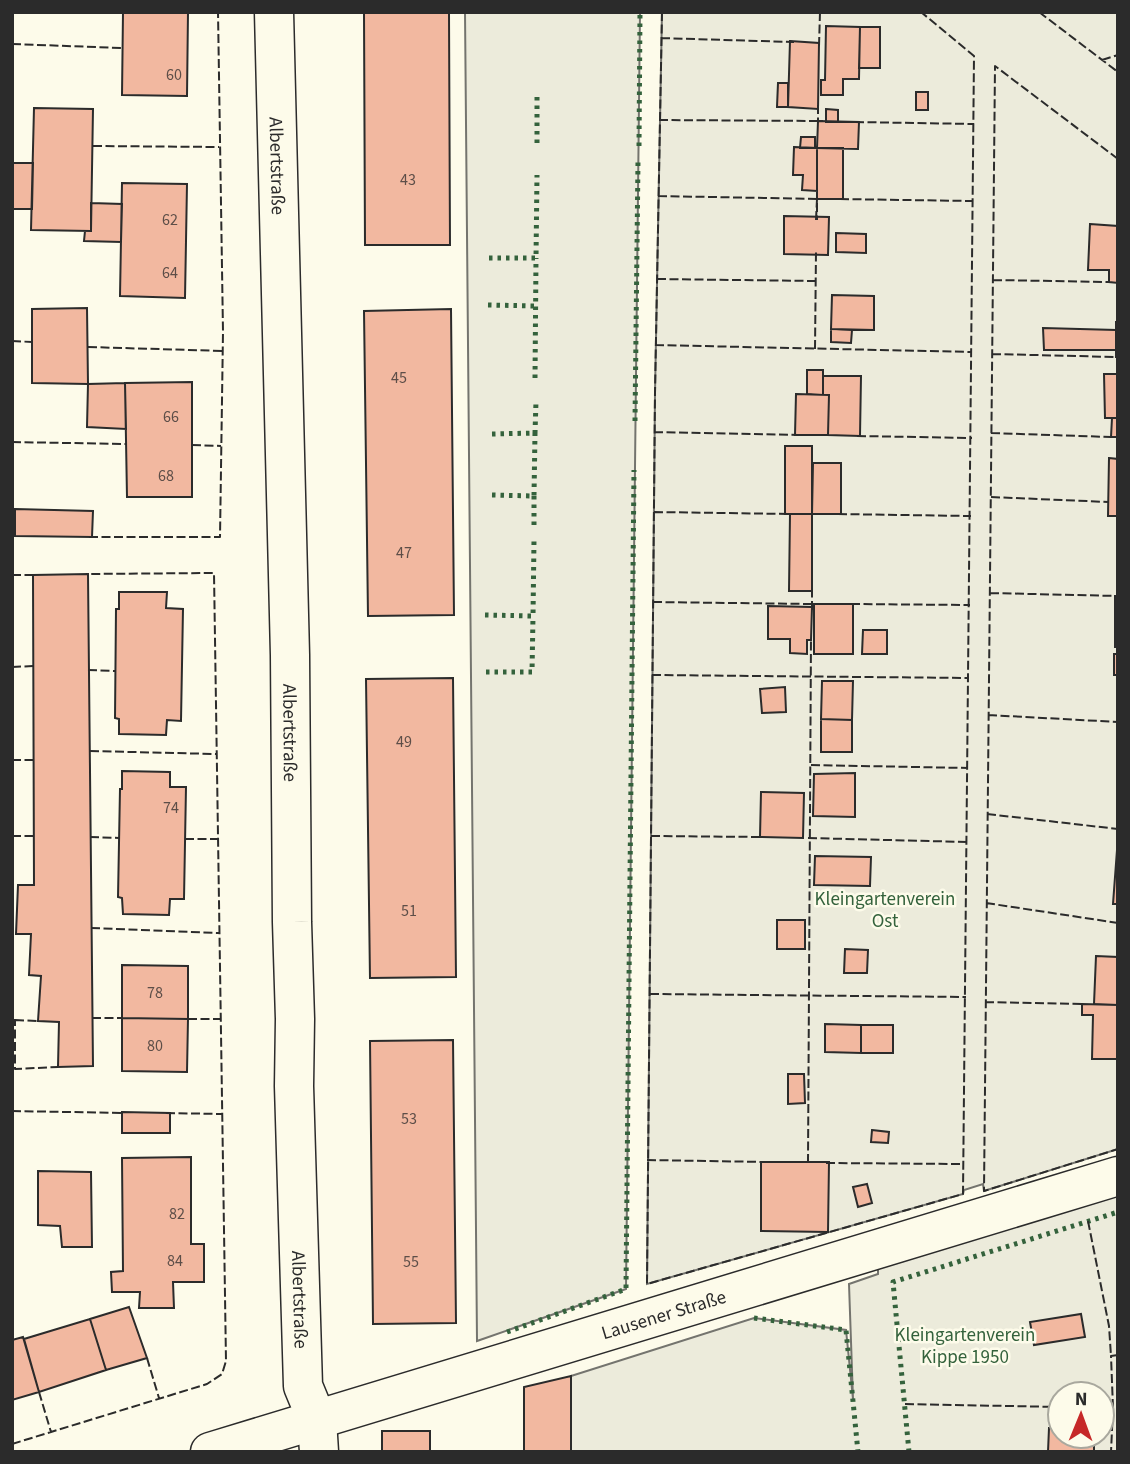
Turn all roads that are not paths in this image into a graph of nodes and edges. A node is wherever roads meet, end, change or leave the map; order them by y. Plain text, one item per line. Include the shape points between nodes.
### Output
1 (274, 12) edge
2 (1118, 1176) edge
3 (318, 1436) edge
4 (210, 1452) edge

1 - 3 street, Albertstraße via 290,655 293,1086 303,1386
2 - 3 street, Lausener Straße
3 - 4 street, Lausener Straße

